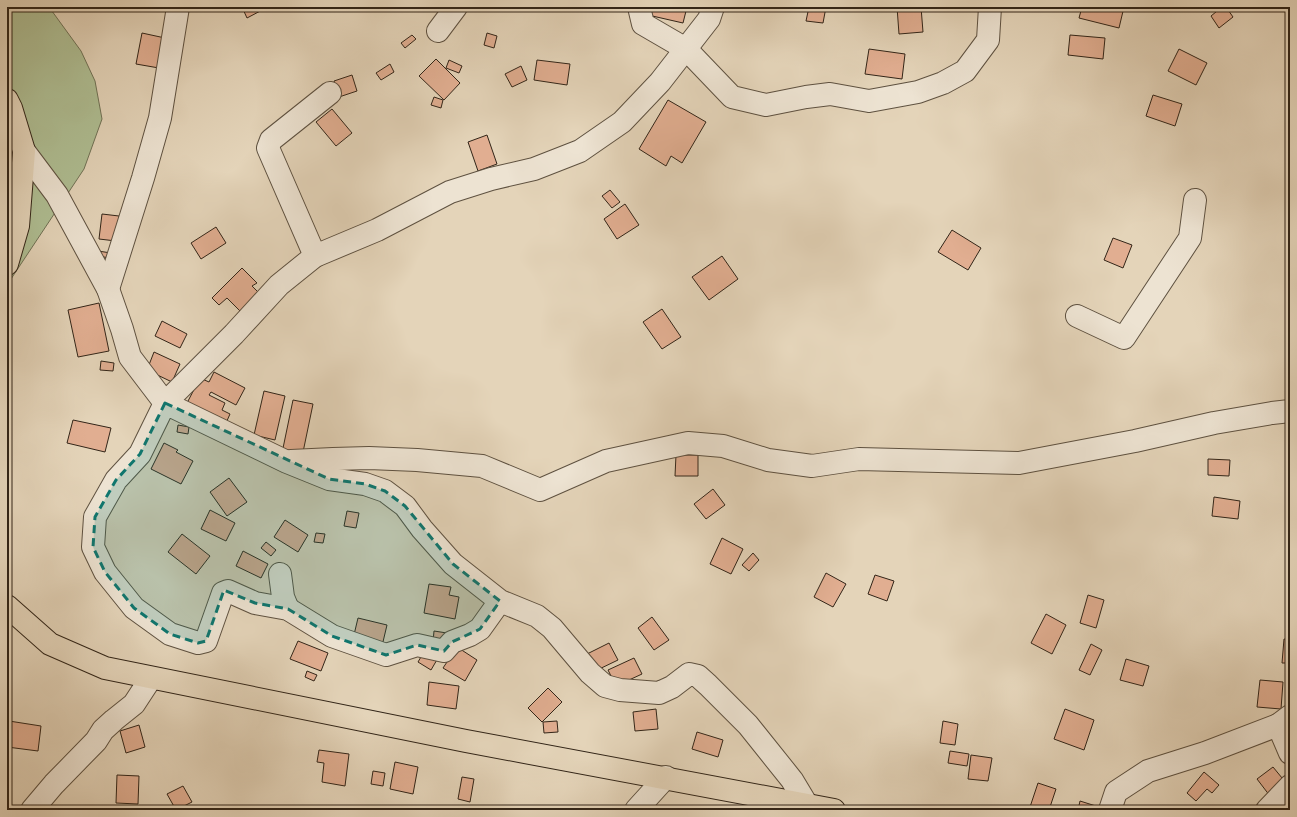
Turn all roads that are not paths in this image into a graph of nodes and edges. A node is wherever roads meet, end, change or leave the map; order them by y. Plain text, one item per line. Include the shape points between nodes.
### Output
1 (178, 7) edge
2 (456, 7) edge
3 (639, 7) edge
4 (713, 7) edge
5 (990, 7) edge
6 (438, 31) dead end
7 (686, 49) junction
8 (330, 93) dead end
9 (7, 100) edge
10 (24, 150) junction
11 (1195, 200) dead end
12 (314, 256) junction
13 (7, 264) edge
14 (108, 289) junction
15 (1077, 316) dead end
16 (165, 403) junction
17 (1290, 411) edge
18 (287, 462) junction
19 (280, 574) dead end
20 (500, 601) junction
21 (7, 606) edge
22 (288, 609) junction
23 (151, 678) junction
24 (1284, 721) edge
25 (1290, 753) edge
26 (666, 778) junction
27 (1290, 786) edge
28 (807, 805) junction
29 (32, 810) edge
30 (636, 810) edge
31 (834, 810) edge
32 (1110, 810) edge
33 (1267, 810) edge

1 - 14 street via 160,118
2 - 6 street
3 - 7 street via 643,24
4 - 7 street via 709,19
5 - 7 street via 988,40 965,71 918,92 869,101 830,94 766,105 732,97
7 - 12 street via 660,82 622,122 580,151 534,169 450,192 377,230
8 - 12 street via 271,140 268,148
9 - 10 highway
10 - 13 highway via 18,226
10 - 14 street via 57,195
11 - 15 street via 1190,238 1124,338
12 - 16 street via 279,286
14 - 16 street via 130,357
16 - 18 street
16 - 22 street via 140,454 116,480 95,517 93,547 105,572 134,608 170,634 198,643 206,641 223,593 228,591 255,603
17 - 18 street via 1214,423 1019,463 859,459 812,466 768,460 723,446 688,443 606,461 540,490 482,466 369,458
18 - 20 street via 329,479 365,484 385,491 405,506 453,564
19 - 22 street via 283,597
20 - 22 street via 480,629 452,642 444,651 417,645 386,655 332,636
20 - 28 street via 537,616 552,628 590,673 605,686 620,690 659,693 672,688 689,674 698,676 748,725 792,780
21 - 23 highway via 50,644 105,668
23 - 26 highway
23 - 29 street via 134,704 103,730 96,742
24 - 25 street
24 - 32 street via 1205,753 1148,771 1116,792
26 - 28 highway
26 - 30 street
27 - 33 street
28 - 31 highway

